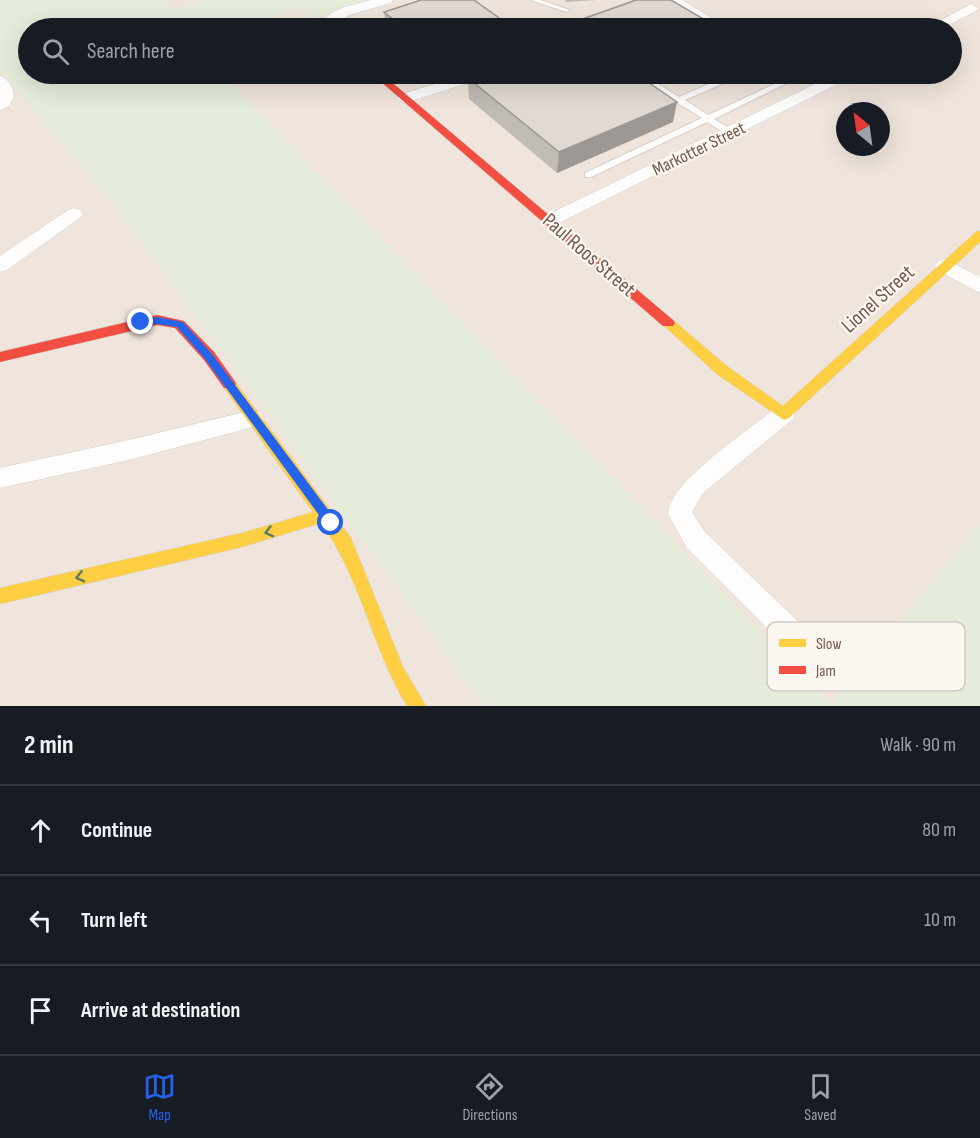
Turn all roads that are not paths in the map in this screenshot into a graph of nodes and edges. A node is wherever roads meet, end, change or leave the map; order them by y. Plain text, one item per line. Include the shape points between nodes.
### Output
1 (386, 0) edge
2 (533, 0) edge
3 (672, 0) edge
4 (952, 0) edge
5 (567, 10) dead end
6 (975, 10) edge
7 (337, 18) edge
8 (704, 18) edge
9 (956, 18) edge
10 (3, 84) edge
11 (389, 84) edge
12 (450, 84) edge
13 (655, 84) edge
14 (715, 84) edge
15 (780, 84) edge
16 (820, 84) edge
17 (828, 84) edge
18 (824, 86) junction
19 (405, 98) junction
20 (679, 100) junction
21 (0, 105) edge
22 (707, 118) junction
23 (731, 133) junction
24 (588, 175) dead end
25 (74, 214) dead end
26 (549, 221) junction
27 (980, 235) edge
28 (0, 265) edge
29 (945, 266) junction
30 (980, 286) edge
31 (0, 357) edge
32 (784, 414) junction
33 (253, 419) junction
34 (0, 478) edge
35 (325, 515) junction
36 (0, 596) edge
37 (780, 622) edge
38 (417, 706) edge

1 - 7 street via 344,12
2 - 5 lane
3 - 8 street
4 - 6 street
6 - 9 street
10 - 21 street via 6,98
11 - 19 street, Paul Roos Street
12 - 19 street
13 - 20 lane
14 - 20 lane
15 - 22 lane
16 - 18 street
17 - 18 street, Markotter Street
18 - 23 street, Markotter Street
19 - 26 street, Paul Roos Street
20 - 22 lane
22 - 23 lane
22 - 24 lane
23 - 26 street, Markotter Street
25 - 28 street
26 - 32 street, Paul Roos Street via 723,370
27 - 29 street, Lionel Street
29 - 30 street
29 - 32 street, Lionel Street
31 - 33 street via 115,327 171,321 179,324 209,356
32 - 37 street via 695,486 680,507 680,514 696,540
33 - 34 street
33 - 35 street
35 -> 36 street via 242,540
35 - 38 street via 355,561 402,685

